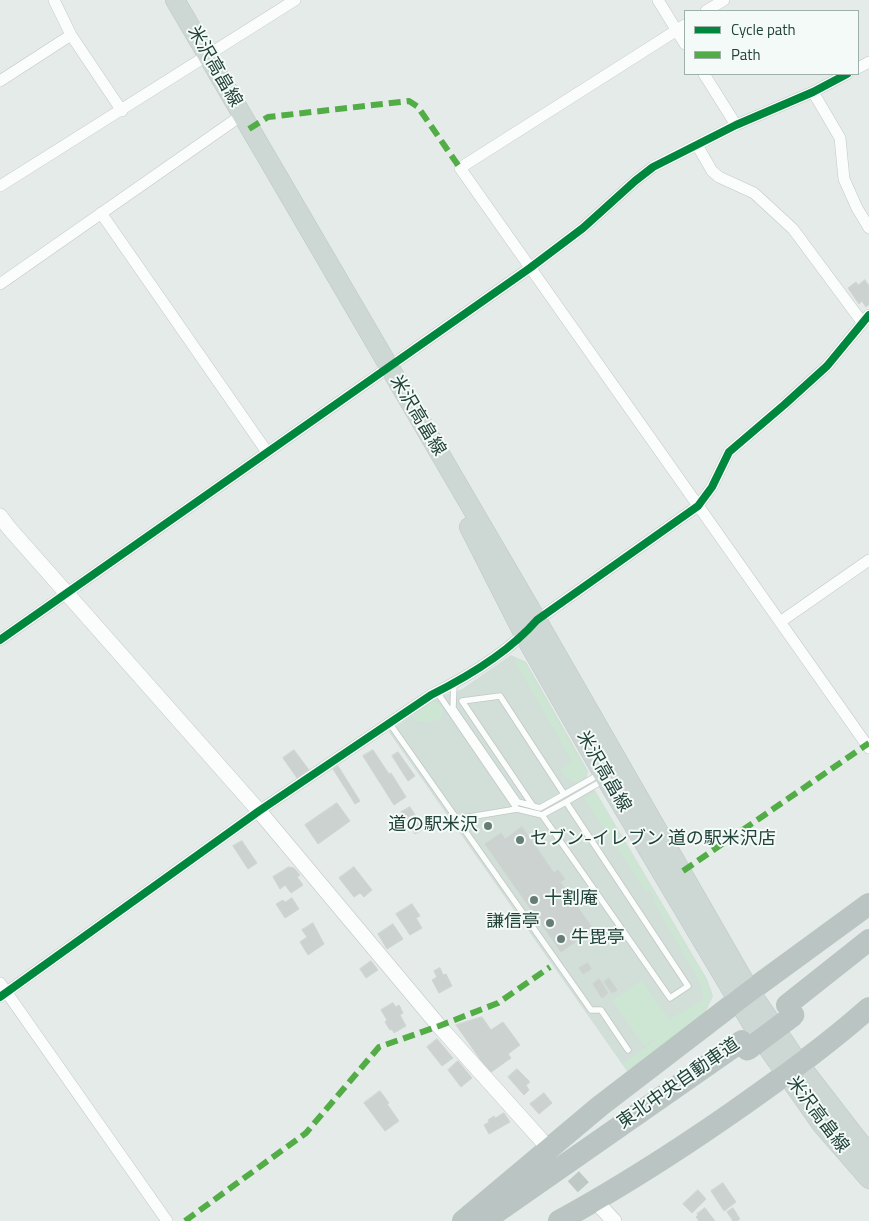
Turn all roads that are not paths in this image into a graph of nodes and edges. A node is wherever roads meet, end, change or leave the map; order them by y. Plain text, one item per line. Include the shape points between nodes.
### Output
1 (54, 0) edge
2 (175, 0) edge
3 (294, 0) edge
4 (658, 0) edge
5 (724, 0) edge
6 (708, 10) edge
7 (681, 27) edge
8 (72, 35) junction
9 (684, 40) edge
10 (207, 56) junction
11 (705, 75) edge
12 (845, 75) edge
13 (0, 81) edge
14 (813, 92) junction
15 (122, 111) junction
16 (242, 115) junction
17 (736, 125) junction
18 (697, 145) junction
19 (0, 186) edge
20 (101, 214) junction
21 (869, 228) edge
22 (530, 268) junction
23 (0, 284) edge
24 (866, 318) edge
25 (388, 368) junction
26 (267, 452) junction
27 (698, 506) junction
28 (0, 516) edge
29 (869, 560) edge
30 (66, 593) junction
31 (537, 620) junction
32 (780, 622) junction
33 (524, 635) junction
34 (0, 640) edge
35 (454, 683) junction
36 (437, 692) junction
37 (390, 724) junction
38 (869, 748) edge
39 (605, 776) junction
40 (564, 794) junction
41 (566, 802) junction
42 (533, 806) junction
43 (516, 809) junction
44 (259, 811) junction
45 (542, 814) junction
46 (457, 819) junction
47 (869, 904) edge
48 (869, 940) edge
49 (869, 954) edge
50 (2, 991) edge
51 (744, 996) junction
52 (869, 1008) edge
53 (791, 1010) junction
54 (744, 1045) junction
55 (628, 1050) dead end
56 (793, 1070) junction
57 (543, 1142) dead end
58 (869, 1154) edge
59 (869, 1179) edge
60 (602, 1208) tunnel mouth
61 (168, 1221) edge
62 (463, 1221) edge
63 (484, 1221) edge
64 (501, 1221) edge
65 (559, 1221) edge
66 (614, 1221) edge

1 - 8 street
2 - 10 main road, 米沢高畠線
3 - 10 street
4 - 7 street
5 - 6 street
7 - 9 street
7 - 22 street via 460,168
8 - 13 street
8 - 15 street
10 - 15 street
10 - 16 main road, 米沢高畠線
11 - 17 street
12 - 14 street
14 - 17 street
14 - 21 street via 840,138 844,179
15 - 19 street
16 - 20 street
16 - 25 main road, 米沢高畠線
17 - 18 street
18 - 22 street via 653,167 583,228
18 - 24 street via 712,171 754,193 793,229
20 - 23 street
20 - 26 street
22 - 25 street
22 - 27 street
24 - 27 street via 827,366 728,452 712,487
25 - 26 street
25 - 31 main road, 米沢高畠線
25 - 33 main road, 米沢高畠線
26 - 30 street
27 - 31 street
27 - 32 street
28 - 30 street
29 - 32 street
30 - 34 street
30 - 44 street
31 - 33 street
31 - 51 main road, 米沢高畠線
32 - 38 street
33 - 35 street
33 - 39 main road, 米沢高畠線
35 - 36 street
35 - 42 lane via 453,708 518,802
36 - 37 street
36 - 43 lane
37 - 44 street
37 - 46 lane
39 - 40 lane
39 - 41 lane
39 - 51 main road, 米沢高畠線
40 - 42 lane via 540,808
40 - 42 lane via 500,696 462,701
41 - 45 lane
41 - 45 lane via 688,986 670,998
43 - 45 lane
43 - 46 lane
44 - 50 street
44 - 57 street via 440,1026
46 - 55 lane via 591,1010 601,1010
47 - 51 highway
48 - 53 highway, 東北中央自動車道
49 - 53 highway, 東北中央自動車道
50 - 61 street
51 - 56 main road, 米沢高畠線
51 - 62 highway via 600,1106
52 - 56 highway
53 - 54 highway, 東北中央自動車道, bridge
54 - 63 highway, 東北中央自動車道
54 - 64 highway, 東北中央自動車道
56 - 58 main road, 米沢高畠線
56 - 59 main road, 米沢高畠線 via 822,1125
56 - 65 highway via 676,1150
60 - 66 street

